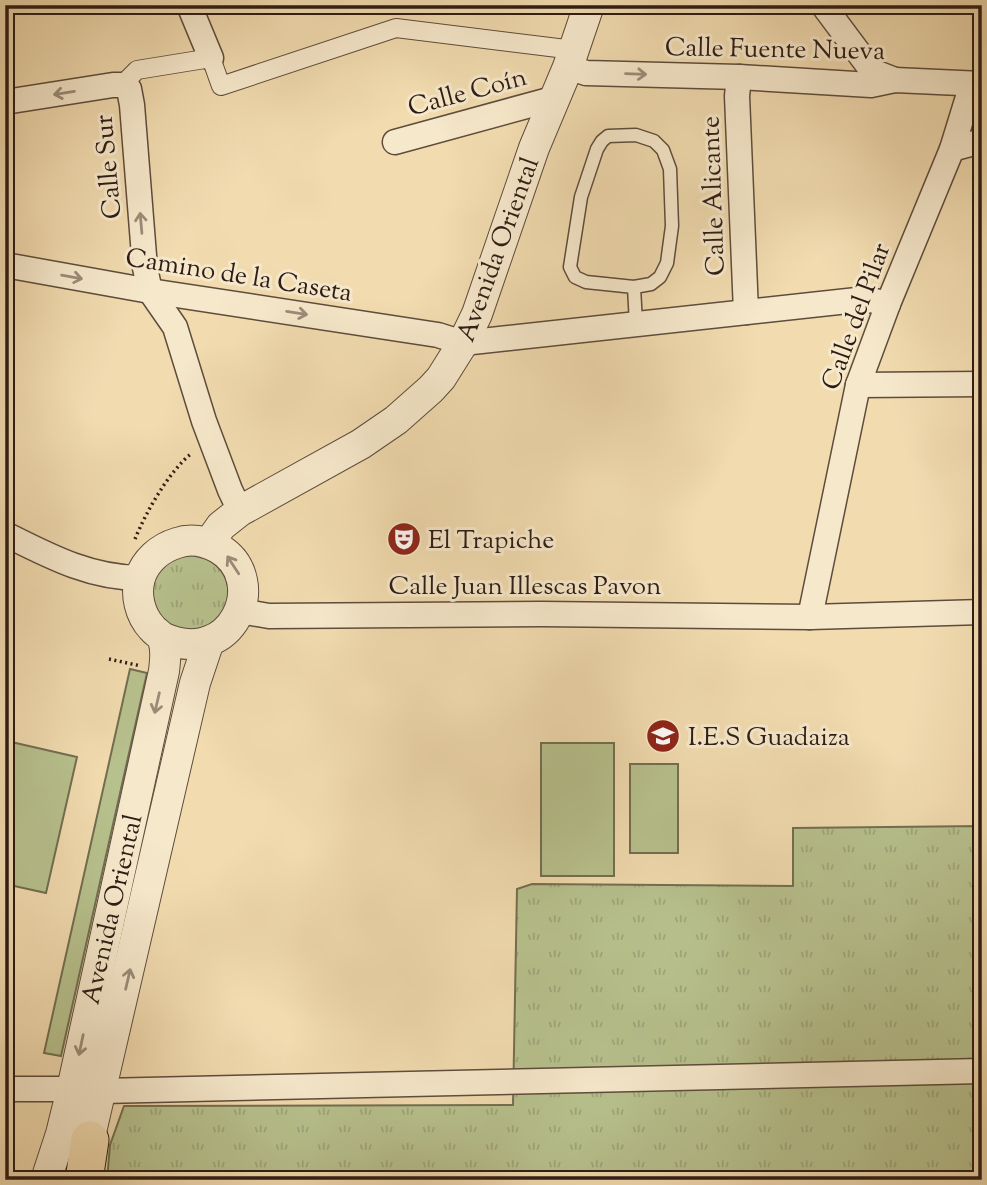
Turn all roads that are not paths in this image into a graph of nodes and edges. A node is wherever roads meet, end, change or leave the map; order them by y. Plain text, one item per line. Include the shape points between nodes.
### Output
1 (189, 5) edge
2 (589, 5) edge
3 (823, 5) edge
4 (211, 58) junction
5 (571, 58) junction
6 (739, 77) junction
7 (895, 80) junction
8 (977, 84) edge
9 (122, 85) junction
10 (556, 98) junction
11 (5, 102) edge
12 (982, 141) edge
13 (395, 142) dead end
14 (952, 149) junction
15 (5, 265) edge
16 (634, 286) junction
17 (150, 290) junction
18 (888, 303) junction
19 (746, 312) junction
20 (636, 324) junction
21 (463, 343) junction
22 (982, 384) edge
23 (858, 385) junction
24 (240, 511) junction
25 (5, 534) edge
26 (209, 543) junction
27 (132, 578) junction
28 (240, 611) junction
29 (982, 612) edge
30 (810, 617) junction
31 (162, 636) junction
32 (209, 642) junction
33 (982, 1071) edge
34 (5, 1089) edge
35 (72, 1089) junction
36 (102, 1091) junction
37 (90, 1140) joint
38 (51, 1166) edge
39 (32, 1180) edge
40 (82, 1180) edge

1 - 4 street
2 - 5 street, Avenida Oriental
3 - 7 street via 870,68
4 - 5 street via 221,86 396,28
4 - 9 street via 137,70
5 -> 6 street, Calle Fuente Nueva via 586,73
5 - 10 street, Avenida Oriental
6 - 7 street, Calle Fuente Nueva via 871,85
6 - 19 street, Calle Alicante
7 - 8 street, Calle Fuente Nueva
8 - 14 street, Calle del Pilar
9 -> 11 street
17 -> 9 street, Calle Sur via 132,105 129,89
10 - 13 street, Calle Coín
10 - 21 street, Avenida Oriental
12 - 14 street
14 - 18 street, Calle del Pilar
15 -> 17 street, Camino de la Caseta
16 - 16 lane via 651,284 667,263 672,226 670,169 654,141 636,135 608,136 597,149 581,197 570,267 575,277 586,282
16 - 20 lane
17 -> 21 street, Camino de la Caseta via 438,335
17 - 24 street via 175,327 210,438
18 - 19 street via 866,299
18 - 23 street, Calle del Pilar
19 - 20 street
20 - 21 street
21 - 24 street, Avenida Oriental via 431,389 381,432
22 - 23 street
23 - 30 street, Calle del Pilar
24 - 26 street, Avenida Oriental
25 - 27 street via 72,566
26 - 27 street via 181,541 167,546
28 -> 26 street via 241,578 229,557
27 - 31 street via 145,617
28 - 30 street, Calle Juan Illescas Pavon via 269,615
28 - 32 street via 233,624
29 - 30 street, Calle Juan Illescas Pavon
31 - 32 street via 185,645
31 -> 35 street, Avenida Oriental via 164,671
36 -> 32 street via 195,683
33 - 36 street
34 - 35 street
35 - 38 street, Avenida Oriental
36 - 37 street
37 - 40 main road
38 - 39 street

